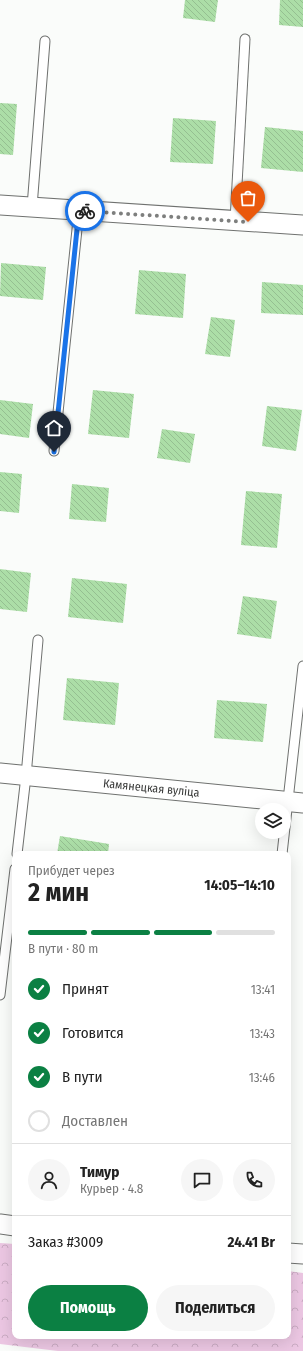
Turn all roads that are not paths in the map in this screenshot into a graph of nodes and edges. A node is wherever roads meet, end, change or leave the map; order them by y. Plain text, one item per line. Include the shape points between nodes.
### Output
1 (245, 39) dead end
2 (45, 40) dead end
3 (0, 205) edge
4 (32, 207) junction
5 (79, 210) junction
6 (235, 221) junction
7 (303, 225) edge
8 (54, 452) dead end
9 (38, 640) dead end
10 (303, 666) edge
11 (0, 773) edge
12 (26, 776) junction
13 (296, 803) edge
14 (17, 851) edge
15 (283, 851) edge
16 (12, 894) edge
17 (0, 995) edge
18 (0, 1224) edge
19 (12, 1226) edge
20 (291, 1253) edge
21 (303, 1254) edge

1 - 6 lane
2 - 4 lane
3 - 4 street
4 - 5 street
5 - 6 street
5 - 8 lane
6 - 7 street
9 - 12 lane
10 - 13 lane
11 - 12 street, Камянецкая вуліца
12 - 13 street, Камянецкая вуліца
12 - 14 lane
13 - 15 lane
16 - 17 lane
18 - 19 street
20 - 21 street

